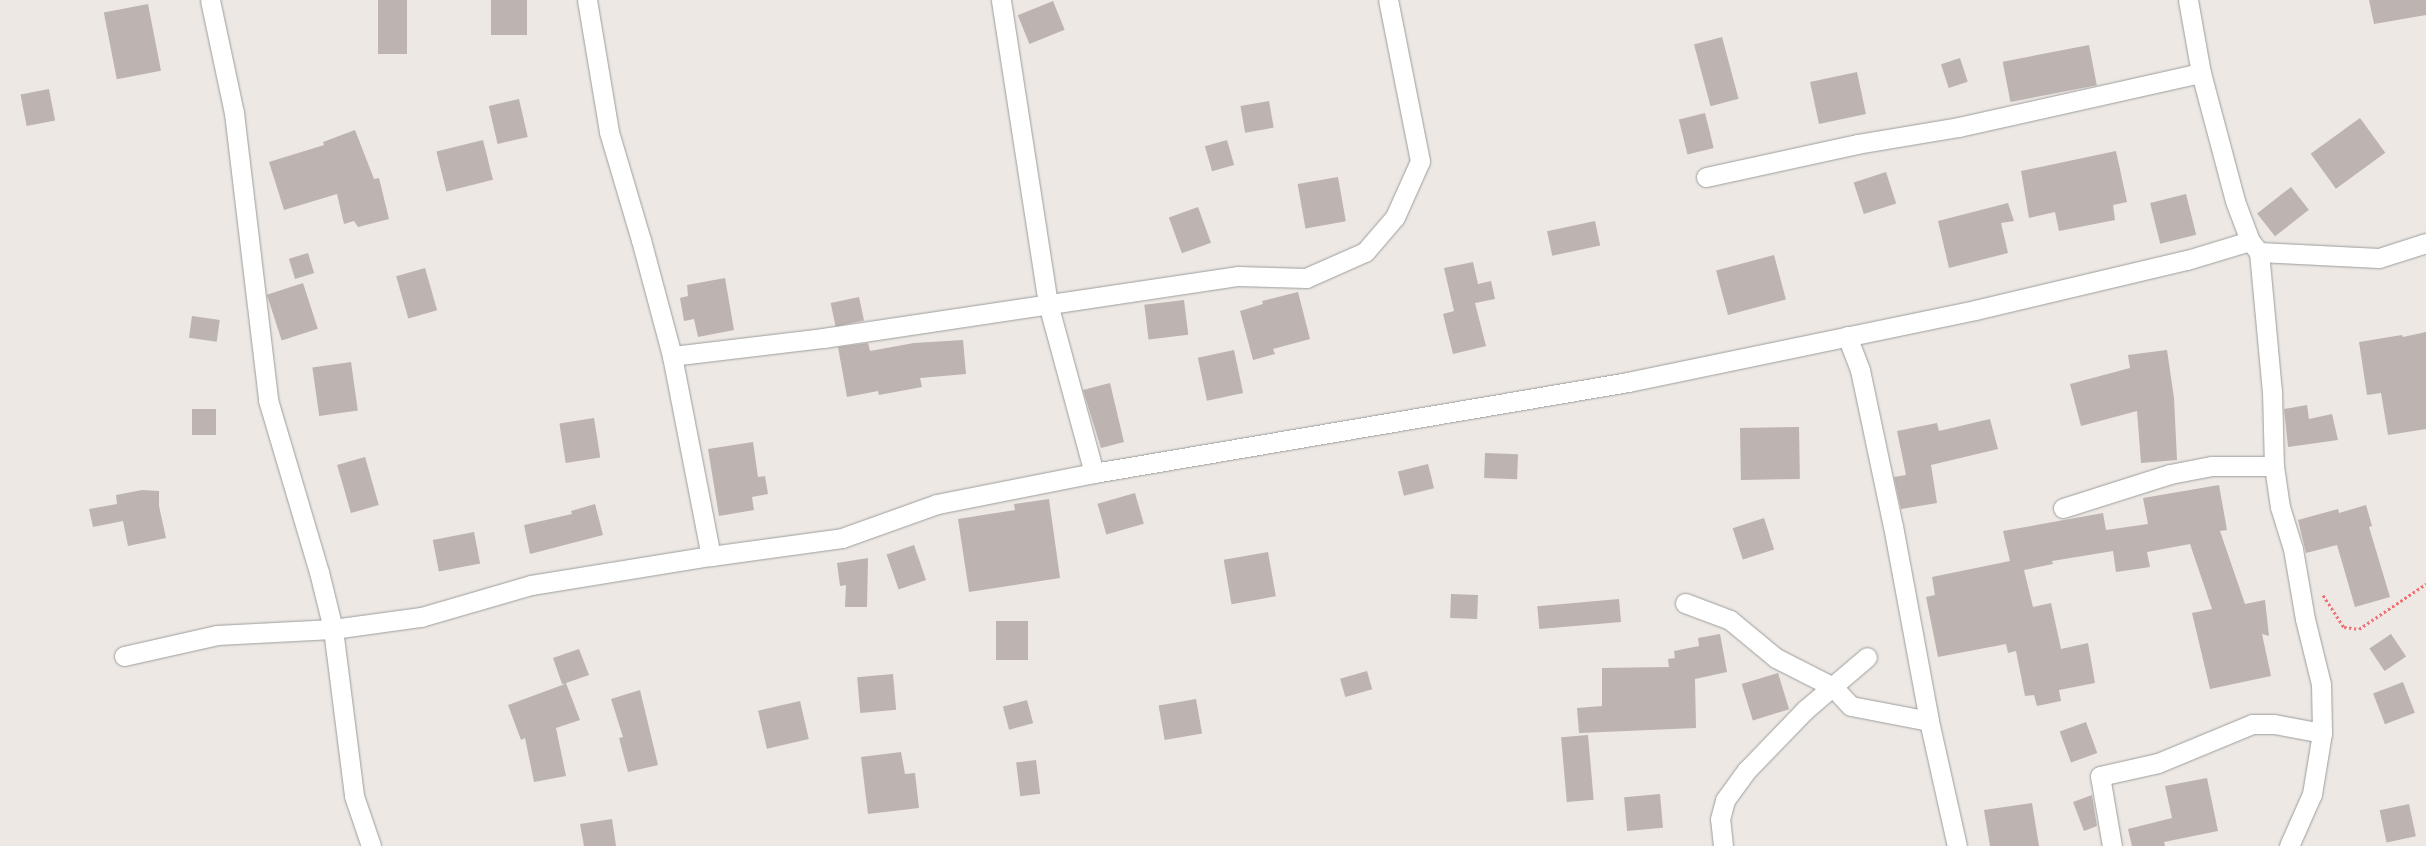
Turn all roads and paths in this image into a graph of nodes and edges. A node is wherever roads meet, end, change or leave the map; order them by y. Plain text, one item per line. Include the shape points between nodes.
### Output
1 (210, 0) edge
2 (587, 0) edge
3 (1001, 0) edge
4 (1388, 0) edge
5 (2188, 0) edge
6 (2201, 72) junction
7 (1706, 177) dead end
8 (2426, 244) edge
9 (2254, 246) junction
10 (1048, 304) junction
11 (1847, 336) junction
12 (672, 356) junction
13 (2274, 466) junction
14 (1094, 473) junction
15 (2063, 508) dead end
16 (711, 556) junction
17 (2426, 584) edge
18 (2318, 587) dead end
19 (1685, 603) dead end
20 (333, 629) junction
21 (124, 656) dead end
22 (1867, 657) dead end
23 (1833, 687) junction
24 (1928, 721) junction
25 (2322, 733) junction
26 (371, 846) edge
27 (1723, 846) edge
28 (1956, 846) edge
29 (2112, 846) edge
30 (2289, 846) edge

1 - 20 street via 234,113 268,400
2 - 12 street via 609,132
3 - 10 street
4 - 10 street via 1420,161 1395,216 1365,252 1306,278 1238,276
5 - 6 street
6 - 7 street via 1959,127 1857,144
6 - 9 street via 2235,201
8 - 9 street via 2378,258
9 - 11 street
9 - 13 street via 2272,391
10 - 12 street via 824,338
10 - 14 street
11 - 14 street via 1628,382
11 - 24 street via 1860,370 1893,526
12 - 16 street
13 - 15 street via 2212,466 2170,474
13 - 25 street via 2280,507 2293,549 2321,684
14 - 16 street via 937,504 842,538
16 - 20 street via 531,585 421,617
17 - 18 path via 2359,629 2344,626
19 - 23 street via 1730,620 1776,658
20 - 21 street via 217,635
20 - 26 street via 354,796
22 - 23 street
23 - 24 street via 1851,706
23 - 27 street via 1781,732 1725,800 1720,819
24 - 28 street
25 - 29 street via 2274,724 2252,724 2158,763 2100,776
25 - 30 street via 2312,794

